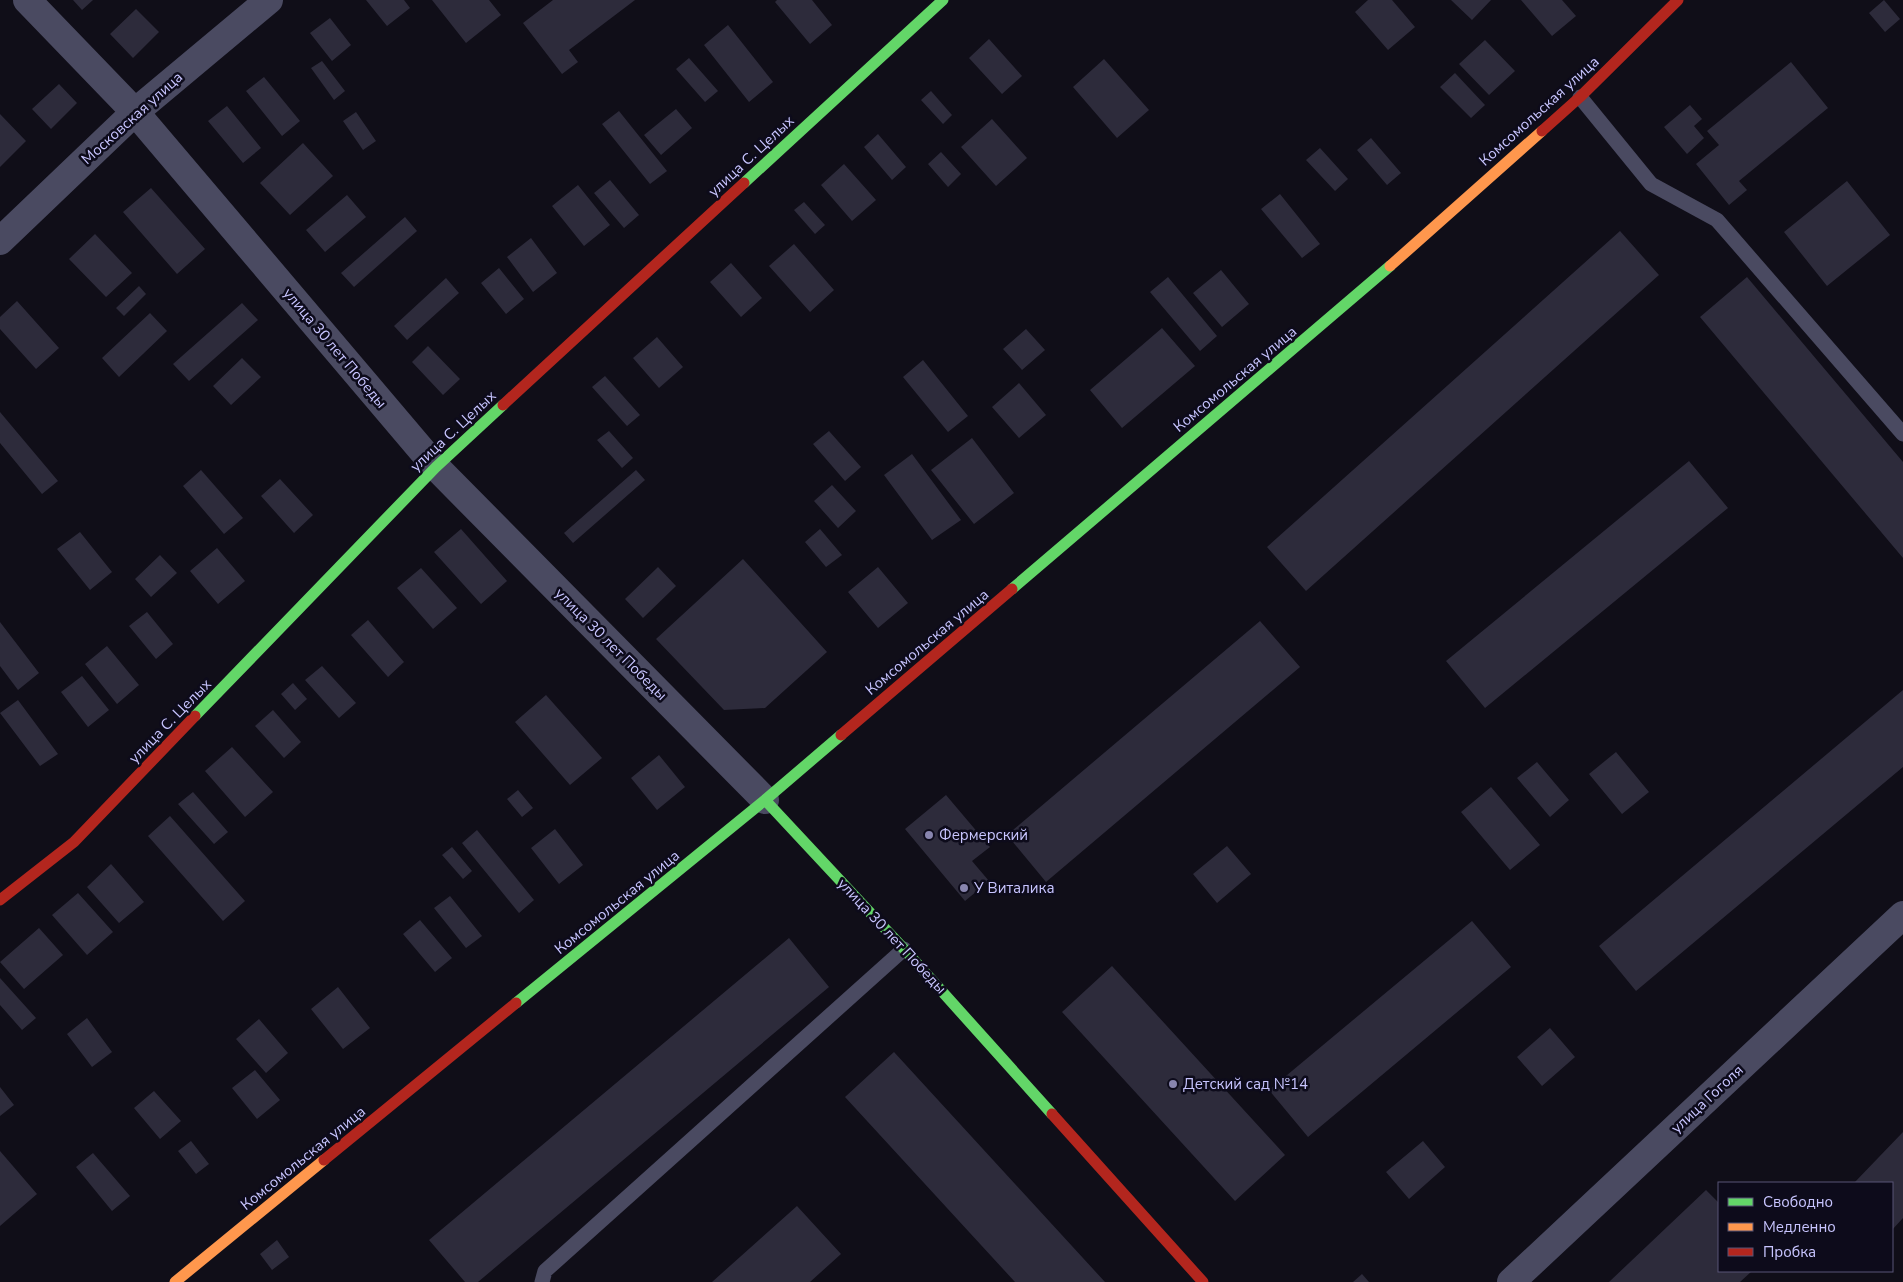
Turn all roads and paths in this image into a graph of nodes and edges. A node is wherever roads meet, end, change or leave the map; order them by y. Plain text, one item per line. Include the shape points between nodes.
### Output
1 (27, 0) edge
2 (268, 0) edge
3 (943, 0) edge
4 (1678, 0) edge
5 (1580, 97) junction
6 (135, 112) junction
7 (0, 241) edge
8 (1903, 434) edge
9 (436, 467) junction
10 (765, 800) junction
11 (0, 900) edge
12 (1903, 915) edge
13 (904, 949) junction
14 (175, 1282) edge
15 (542, 1282) edge
16 (1203, 1282) edge
17 (1510, 1282) edge

1 - 6 street, улица 30 лет Победы
2 - 6 street, Московская улица
3 - 9 main road, улица С. Целых
4 - 5 main road, Комсомольская улица
5 - 8 lane via 1651,184 1717,220
5 - 10 main road, Комсомольская улица via 1357,295
6 - 7 street, Московская улица
6 - 9 street, улица 30 лет Победы
9 - 10 street, улица 30 лет Победы
9 - 11 main road, улица С. Целых via 74,842
10 - 13 main road, улица 30 лет Победы
10 - 14 main road, Комсомольская улица
12 - 17 street, улица Гоголя
13 - 15 lane via 545,1271
13 - 16 main road, улица 30 лет Победы

